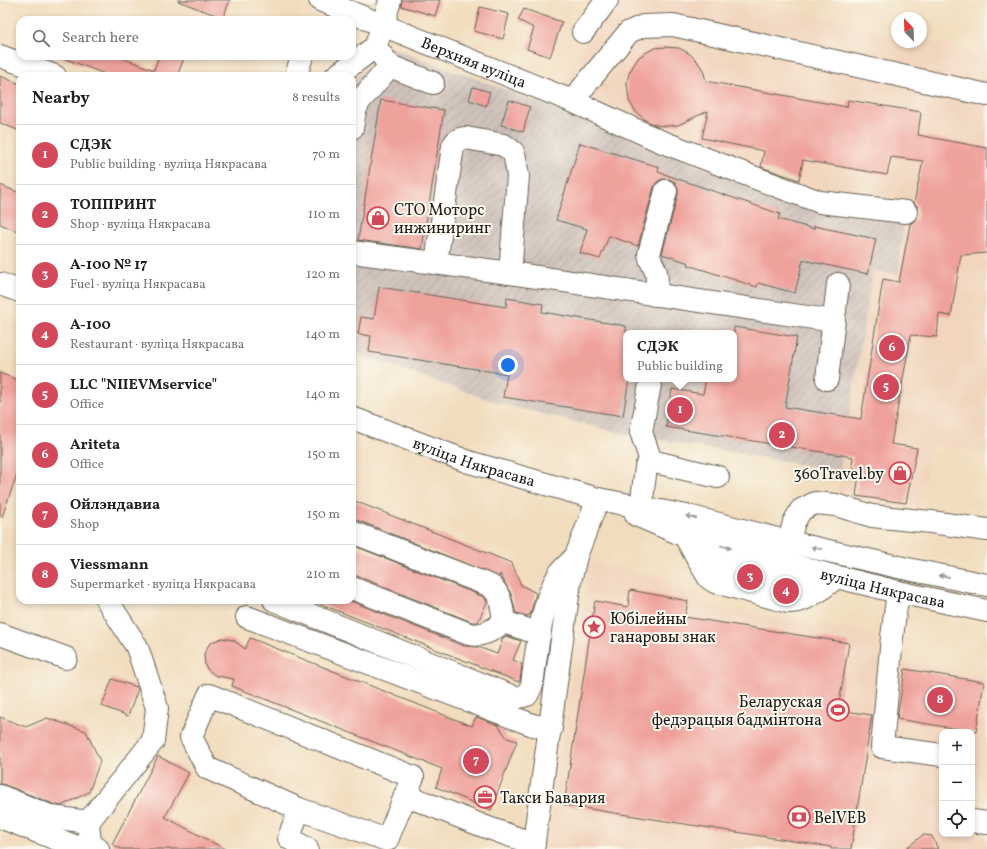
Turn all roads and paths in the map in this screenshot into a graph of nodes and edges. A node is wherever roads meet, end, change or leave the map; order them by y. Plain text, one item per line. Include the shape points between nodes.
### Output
1 (320, 0) edge
2 (390, 0) edge
3 (607, 0) edge
4 (383, 26) junction
5 (583, 32) dead end
6 (375, 47) junction
7 (0, 56) edge
8 (301, 60) edge
9 (390, 66) junction
10 (44, 72) edge
11 (297, 72) edge
12 (341, 72) edge
13 (434, 83) dead end
14 (987, 95) edge
15 (572, 102) junction
16 (356, 109) edge
17 (666, 191) dead end
18 (906, 212) dead end
19 (356, 253) edge
20 (436, 263) junction
21 (510, 272) junction
22 (0, 284) edge
23 (838, 284) dead end
24 (16, 290) edge
25 (654, 295) junction
26 (834, 322) junction
27 (827, 379) dead end
28 (650, 382) edge
29 (356, 420) edge
30 (651, 461) junction
31 (718, 477) dead end
32 (598, 499) junction
33 (641, 507) junction
34 (987, 530) edge
35 (356, 534) edge
36 (685, 536) junction
37 (788, 542) junction
38 (576, 556) junction
39 (697, 558) junction
40 (781, 571) junction
41 (828, 584) junction
42 (987, 585) edge
43 (356, 590) edge
44 (898, 592) junction
45 (110, 604) edge
46 (284, 604) edge
47 (987, 611) edge
48 (247, 616) dead end
49 (504, 622) junction
50 (0, 634) edge
51 (540, 634) junction
52 (66, 658) dead end
53 (551, 728) junction
54 (939, 755) edge
55 (405, 795) junction
56 (0, 796) edge
57 (298, 808) junction
58 (0, 817) edge
59 (975, 821) edge
60 (88, 822) junction
61 (987, 823) edge
62 (534, 846) edge
63 (82, 849) edge
64 (98, 849) edge
65 (307, 849) edge

1 - 4 main road, Верхняя вуліца
2 - 4 main road
3 - 5 main road
4 - 6 main road
4 - 15 main road, Верхняя вуліца
6 - 9 main road
6 - 12 main road
7 - 10 main road
8 - 11 main road
9 - 13 main road
9 - 16 main road
14 - 15 main road via 673,25 643,26 629,32
15 - 18 main road, Верхняя вуліца via 703,158 820,202
17 - 25 main road via 649,254 657,279
19 - 20 main road
20 - 21 main road
20 - 21 main road via 453,146 460,138 466,138 504,145 513,152 515,158 518,176
21 - 25 main road
22 - 24 main road
23 - 26 main road
25 - 26 main road
26 - 27 main road
28 - 30 main road via 641,432
29 - 32 main road, вуліца Някрасава via 469,462
30 - 31 main road
30 - 33 main road via 646,467
32 - 33 main road, вуліца Някрасава
32 - 36 main road, вуліца Някрасава
32 - 38 main road
37 -> 33 main road, вуліца Някрасава via 692,517
34 - 37 main road via 872,516 836,505 815,503 801,510
35 - 49 main road via 491,586 501,600
36 - 39 main road
36 -> 40 main road, вуліца Някрасава
37 - 40 main road
42 -> 37 main road, вуліца Някрасава
38 - 51 main road via 560,574 551,592
38 - 53 main road via 570,582
39 - 40 main road
39 - 41 main road via 709,578 715,582 788,602 805,599
40 - 41 main road, вуліца Някрасава
41 - 44 main road, вуліца Някрасава
43 - 49 main road via 477,636
44 - 47 main road, вуліца Някрасава
44 - 54 main road via 882,747
45 - 60 main road via 137,647 157,708 153,741
46 - 51 main road via 516,698 527,694 532,685
48 - 53 main road via 533,725
49 - 51 main road
50 - 52 main road
53 - 62 main road
55 - 57 main road via 387,840
55 - 57 main road via 413,777 209,694 191,737 207,768
55 - 62 main road
56 - 60 main road via 52,817
57 - 65 main road via 289,838
58 - 63 main road
59 - 61 main road
60 - 64 main road via 90,842

